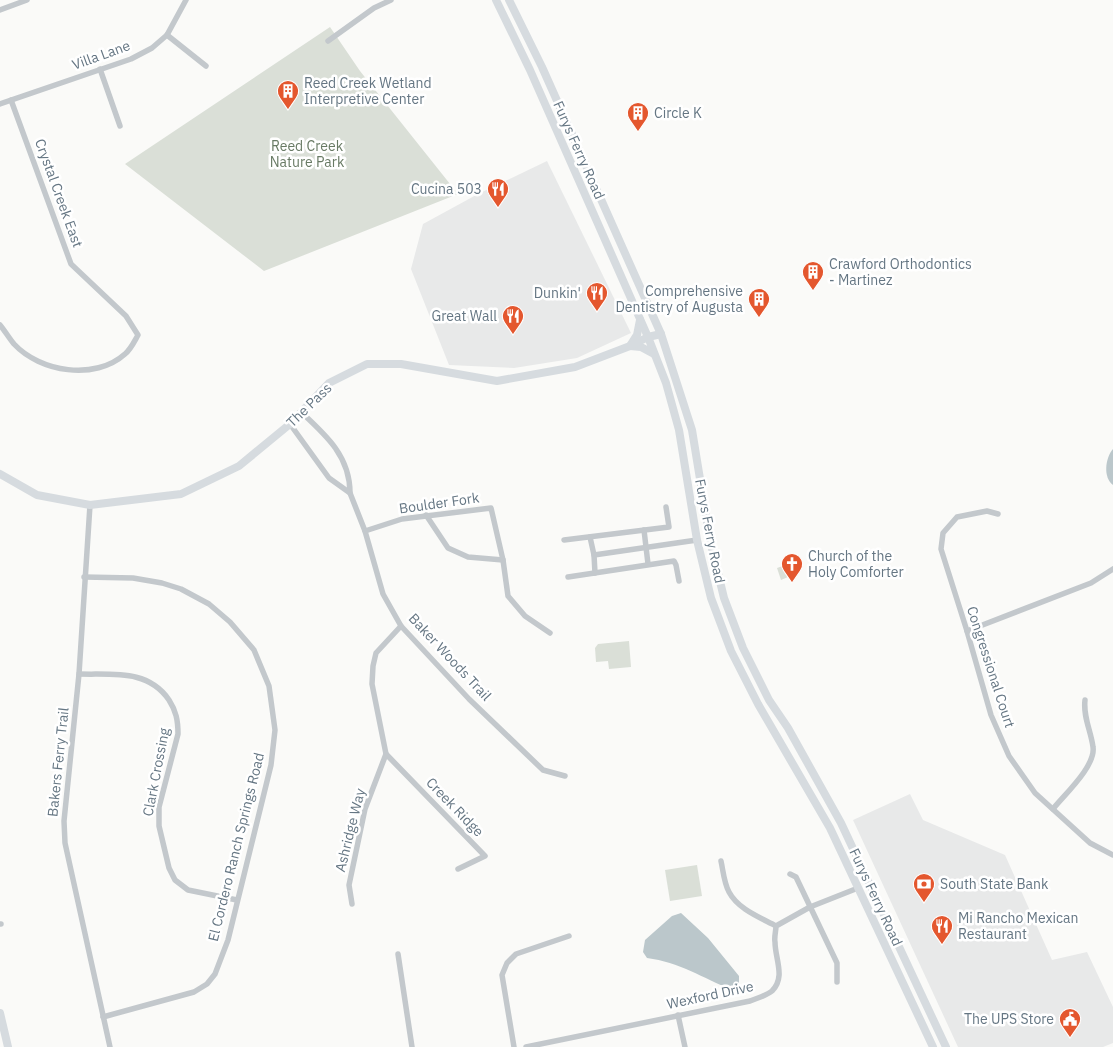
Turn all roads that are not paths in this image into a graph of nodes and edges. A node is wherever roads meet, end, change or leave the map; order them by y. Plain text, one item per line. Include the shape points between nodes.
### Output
1 (27, 0) edge
2 (186, 0) edge
3 (387, 0) edge
4 (496, 0) edge
5 (510, 0) edge
6 (0, 10) edge
7 (166, 35) junction
8 (328, 41) dead end
9 (206, 66) dead end
10 (100, 69) junction
11 (11, 100) junction
12 (0, 104) edge
13 (120, 126) dead end
14 (577, 146) junction
15 (566, 151) junction
16 (640, 320) junction
17 (0, 325) edge
18 (662, 334) junction
19 (648, 338) junction
20 (630, 346) junction
21 (654, 354) junction
22 (302, 413) junction
23 (290, 424) junction
24 (0, 474) edge
25 (350, 493) junction
26 (90, 505) junction
27 (666, 506) dead end
28 (998, 514) dead end
29 (426, 515) junction
30 (644, 530) junction
31 (366, 531) junction
32 (590, 537) junction
33 (564, 540) dead end
34 (697, 540) junction
35 (646, 547) junction
36 (594, 555) junction
37 (503, 560) junction
38 (648, 564) junction
39 (1113, 569) edge
40 (595, 573) junction
41 (84, 577) junction
42 (568, 577) dead end
43 (679, 581) dead end
44 (401, 626) junction
45 (967, 631) junction
46 (550, 633) dead end
47 (79, 674) junction
48 (1085, 700) dead end
49 (386, 754) junction
50 (565, 776) dead end
51 (1052, 809) junction
52 (1113, 855) edge
53 (721, 861) dead end
54 (458, 869) dead end
55 (790, 874) dead end
56 (858, 888) junction
57 (237, 900) junction
58 (352, 904) dead end
59 (810, 907) junction
60 (776, 926) junction
61 (569, 936) dead end
62 (398, 954) dead end
63 (837, 982) dead end
64 (0, 1013) edge
65 (678, 1014) junction
66 (103, 1017) junction
67 (8, 1047) edge
68 (110, 1047) edge
69 (412, 1047) edge
70 (514, 1047) edge
71 (526, 1047) edge
72 (685, 1047) edge
73 (933, 1047) edge
74 (946, 1047) edge

1 - 6 street
2 - 7 street, Villa Lane
3 - 8 street
4 - 15 main road, Furys Ferry Road
5 - 14 main road, Furys Ferry Road
7 - 9 street
7 - 10 street, Villa Lane via 131,60
10 - 11 street, Villa Lane
10 - 13 street
11 - 12 street, Villa Lane
11 - 17 street, Crystal Creek East via 71,264 126,316 138,335 124,355 106,366 82,371 60,369 38,361 15,345
14 - 15 main road
14 - 18 main road, Furys Ferry Road
15 - 16 main road, Furys Ferry Road
16 - 19 main road, Furys Ferry Road
16 - 20 main road
18 - 19 main road, The Pass
18 - 74 main road, Furys Ferry Road via 692,430 710,540 730,618 769,700 840,823
19 - 20 main road, The Pass
19 - 21 main road, Furys Ferry Road
20 - 21 main road via 641,347
20 - 22 main road, The Pass via 575,367 497,381 401,364 367,364 329,383
21 - 34 main road, Furys Ferry Road via 679,430
22 - 23 main road, The Pass
22 - 25 street, Baker Woods Trail via 326,435 342,457 349,474
23 - 25 street via 329,478
23 - 26 main road, The Pass via 238,466 181,494
24 - 26 main road, The Pass via 37,495
25 - 31 street, Baker Woods Trail
26 - 41 street, Bakers Ferry Trail
27 - 30 street via 669,527
28 - 45 street, Congressional Court via 988,511 957,518 943,533 941,549
29 - 31 street, Boulder Fork
29 - 37 street via 448,548 468,557
29 - 37 street, Boulder Fork via 491,508
30 - 32 street
30 - 35 street
31 - 44 street, Baker Woods Trail via 383,594
32 - 33 street
32 - 36 street
34 - 35 street
34 - 56 main road, Furys Ferry Road via 715,611 731,651 830,828
35 - 36 street
35 - 38 street
36 - 40 street
37 - 46 street, Boulder Fork via 508,596 525,616
38 - 40 street
38 - 43 street via 674,561
39 - 45 street via 1091,583
40 - 42 street
41 - 47 street, Bakers Ferry Trail
41 - 57 street, El Cordero Ranch Springs Road via 133,578 181,590 209,604 254,650 270,686 275,730 271,764
44 - 49 street via 376,653 373,666 372,684
44 - 50 street, Baker Woods Trail via 469,699 543,770
45 - 51 street, Congressional Court via 991,715 1009,756 1035,793
47 - 57 street, Clark Crossing via 148,680 163,691 175,709 178,721 178,734 159,807 159,826 169,868 175,880 188,890
47 - 66 street, Bakers Ferry Trail via 65,801 65,843
48 - 51 street via 1084,711 1094,749 1089,765
49 - 54 street, Creek Ridge via 485,856
49 - 58 street, Ashridge Way via 365,809 349,885
51 - 52 street, Congressional Court via 1090,843
53 - 60 street via 728,891 737,902
55 - 59 street via 796,877
56 - 59 street
56 - 73 main road, Furys Ferry Road
57 - 66 street, El Cordero Ranch Springs Road via 228,940 215,974 207,984 194,992
59 - 60 street
59 - 63 street via 837,963
60 - 65 street, Wexford Drive via 774,941 779,978 772,991 750,1001
61 - 70 street via 516,954 507,963 502,975
62 - 69 street
64 - 67 main road
65 - 71 street, Wexford Drive
65 - 72 street
66 - 68 street, Bakers Ferry Trail

